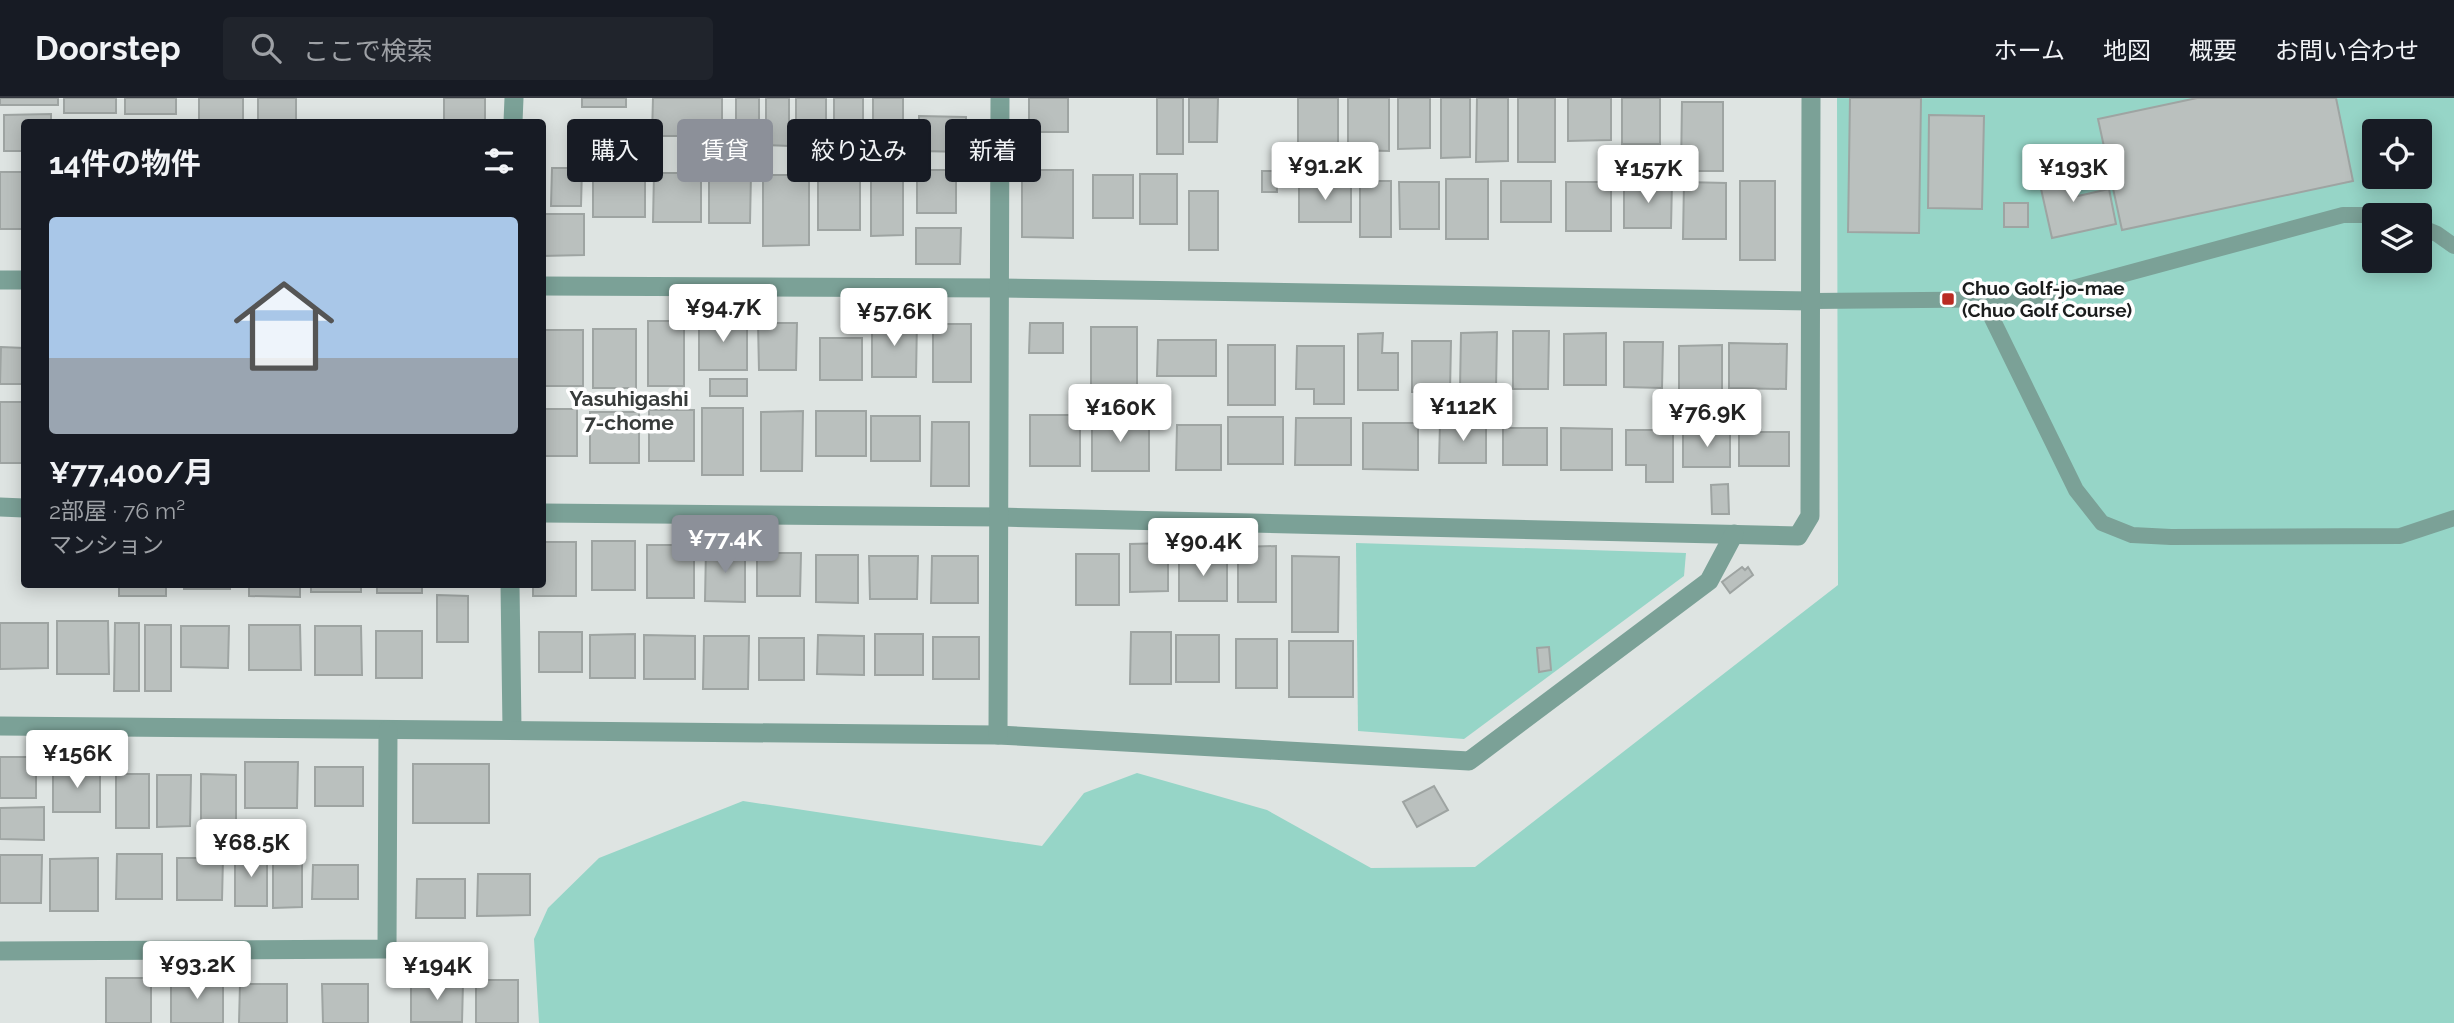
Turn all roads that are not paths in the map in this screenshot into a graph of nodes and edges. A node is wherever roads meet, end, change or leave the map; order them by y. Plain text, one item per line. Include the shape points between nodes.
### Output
1 (514, 98) edge
2 (1000, 98) edge
3 (1811, 98) edge
4 (513, 119) edge
5 (2362, 215) edge
6 (2432, 232) edge
7 (2454, 246) edge
8 (0, 280) edge
9 (21, 280) edge
10 (546, 286) edge
11 (1000, 288) junction
12 (1983, 300) junction
13 (1813, 301) junction
14 (0, 508) edge
15 (21, 508) edge
16 (546, 513) edge
17 (1000, 517) junction
18 (2454, 518) edge
19 (1734, 534) junction
20 (510, 588) edge
21 (0, 726) edge
22 (512, 729) junction
23 (388, 730) junction
24 (998, 734) junction
25 (0, 951) edge

1 - 4 street
2 - 11 street
3 - 13 street
5 - 12 lane via 2343,215 2032,299
6 - 7 lane
8 - 9 street
10 - 11 street
11 - 13 street
11 - 17 street
12 - 13 lane
12 - 18 lane via 2076,490 2102,523 2132,534 2171,537 2400,536
13 - 19 street via 1810,516 1798,536
14 - 15 street
16 - 17 street
17 - 19 street
17 - 24 street
19 - 24 street via 1709,581 1469,761
20 - 22 street
21 - 23 street
22 - 23 street
22 - 24 street
23 - 25 street via 387,949

